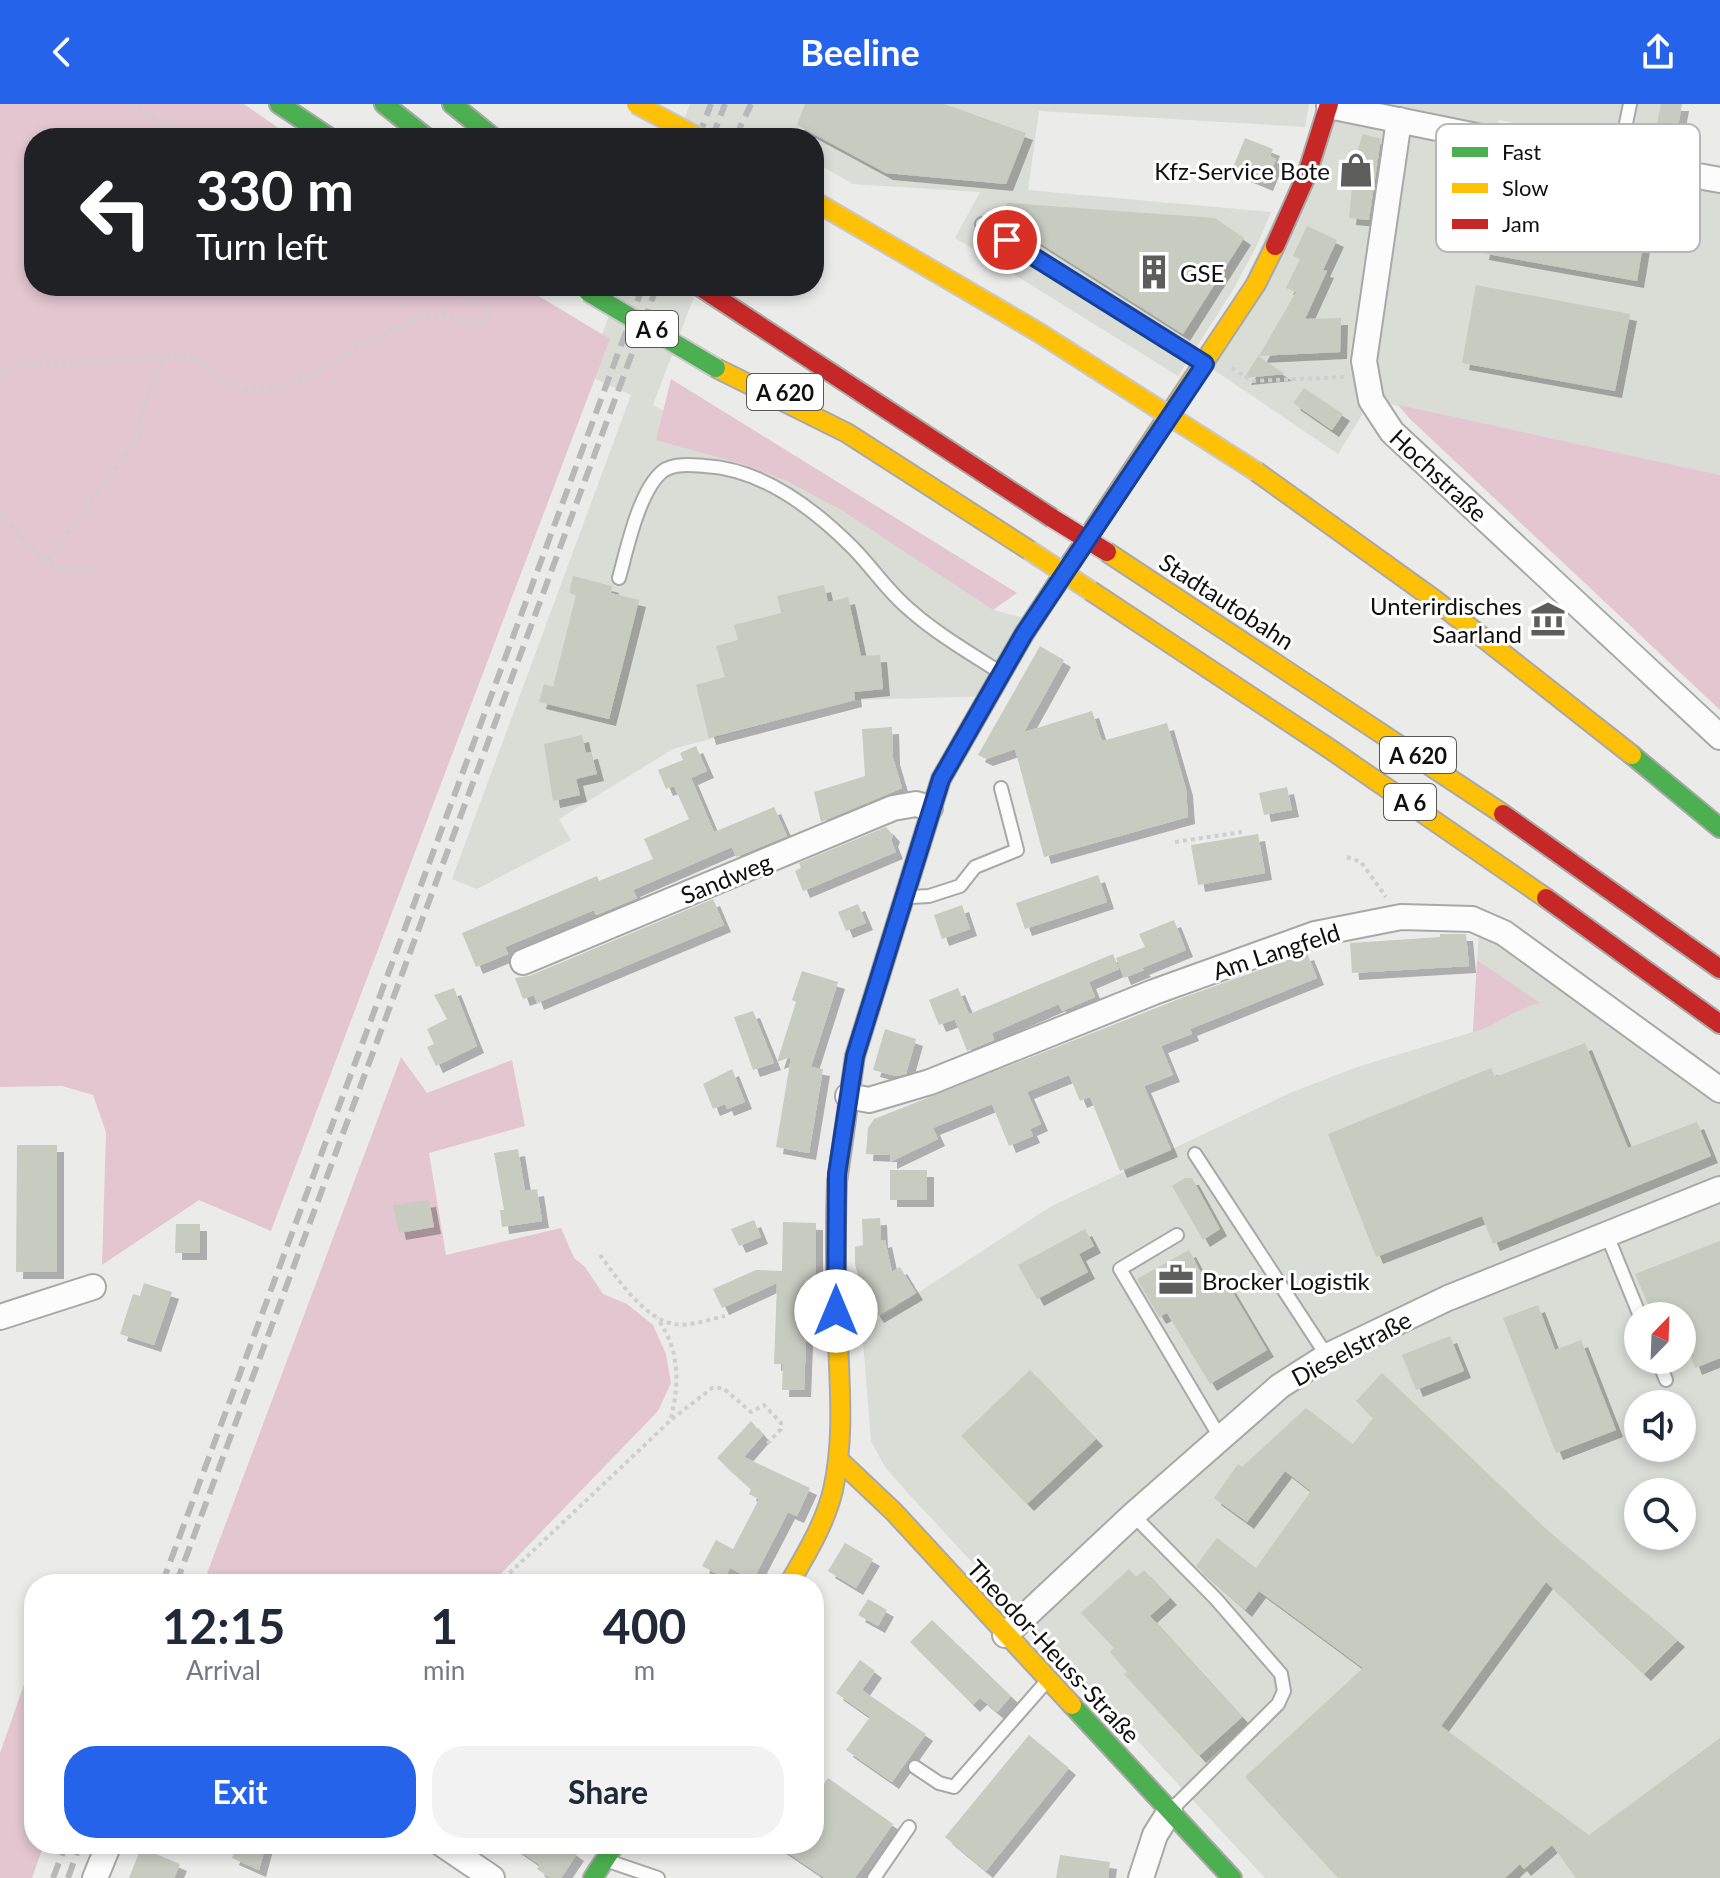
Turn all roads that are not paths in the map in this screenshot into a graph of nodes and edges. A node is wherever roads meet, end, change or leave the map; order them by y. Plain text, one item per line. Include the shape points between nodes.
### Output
1 (279, 104) edge
2 (384, 104) edge
3 (452, 104) edge
4 (636, 104) edge
5 (1630, 104) edge
6 (1329, 105) edge
7 (1399, 120) junction
8 (1626, 124) edge
9 (1436, 127) edge
10 (315, 128) edge
11 (414, 128) edge
12 (482, 128) edge
13 (681, 128) edge
14 (1700, 176) edge
15 (1720, 180) edge
16 (824, 207) edge
17 (982, 224) dead end
18 (596, 296) edge
19 (713, 296) edge
20 (1208, 359) junction
21 (619, 578) dead end
22 (1001, 673) junction
23 (1720, 737) edge
24 (1001, 788) dead end
25 (930, 808) junction
26 (1720, 828) edge
27 (902, 898) junction
28 (523, 962) dead end
29 (1720, 969) edge
30 (1720, 1024) edge
31 (1720, 1090) edge
32 (848, 1096) junction
33 (1195, 1154) dead end
34 (1720, 1189) edge
35 (1177, 1235) dead end
36 (1607, 1235) junction
37 (93, 1287) dead end
38 (1634, 1302) edge
39 (0, 1317) edge
40 (1327, 1356) junction
41 (1664, 1374) edge
42 (1666, 1380) dead end
43 (1221, 1439) junction
44 (839, 1460) junction
45 (1133, 1515) junction
46 (795, 1574) edge
47 (1005, 1635) junction
48 (1048, 1680) junction
49 (915, 1767) dead end
50 (1170, 1811) junction
51 (909, 1827) dead end
52 (105, 1854) edge
53 (457, 1854) edge
54 (609, 1854) edge
55 (614, 1854) edge
56 (95, 1878) edge
57 (492, 1878) edge
58 (593, 1878) edge
59 (658, 1878) edge
60 (874, 1878) edge
61 (1141, 1878) edge
62 (1232, 1878) edge

1 - 10 main road
2 - 11 main road
3 - 12 main road
4 - 13 main road, bridge
5 - 8 lane
6 - 7 street
6 - 20 main road via 1279,241
7 - 9 street
7 - 23 street, Hochstraße via 1366,345 1371,400 1392,432
14 - 15 street
16 - 26 main road, bridge via 1053,340 1257,472 1480,633
17 - 20 lane
18 - 30 main road, A 6, bridge via 847,433 1029,550 1512,872
19 - 29 main road, Stadtautobahn / A 620, bridge via 1420,756
20 - 22 main road
21 - 22 lane via 636,517 664,471 696,465 739,471 815,512 912,613
22 - 25 main road
24 - 27 lane via 1017,850 975,867 960,886
25 - 27 main road
25 - 28 street, Sandweg via 893,808
27 - 32 main road
31 - 32 street, Am Langfeld via 1504,933 1472,919 1401,917 1315,934 930,1082 869,1100
32 - 44 main road via 837,1174 835,1253
33 - 40 lane
34 - 36 street, Dieselstraße
35 - 43 lane via 1120,1269
36 - 38 lane
36 - 40 street, Dieselstraße via 1448,1298
37 - 39 street
40 - 43 street, Dieselstraße via 1280,1386
41 - 42 lane
43 - 45 street, Dieselstraße
44 - 46 main road via 821,1528
44 - 47 main road, Theodor-Heuss-Straße via 894,1512
45 - 47 street, Dieselstraße
45 - 50 lane via 1263,1653 1281,1674 1284,1691 1278,1704
47 - 48 main road, Theodor-Heuss-Straße
48 - 49 lane via 954,1787
48 - 50 main road, Theodor-Heuss-Straße
50 - 61 street via 1155,1835
50 - 62 main road, Theodor-Heuss-Straße
51 - 60 lane
52 - 56 street
53 - 57 street
54 - 58 main road
55 - 59 lane

